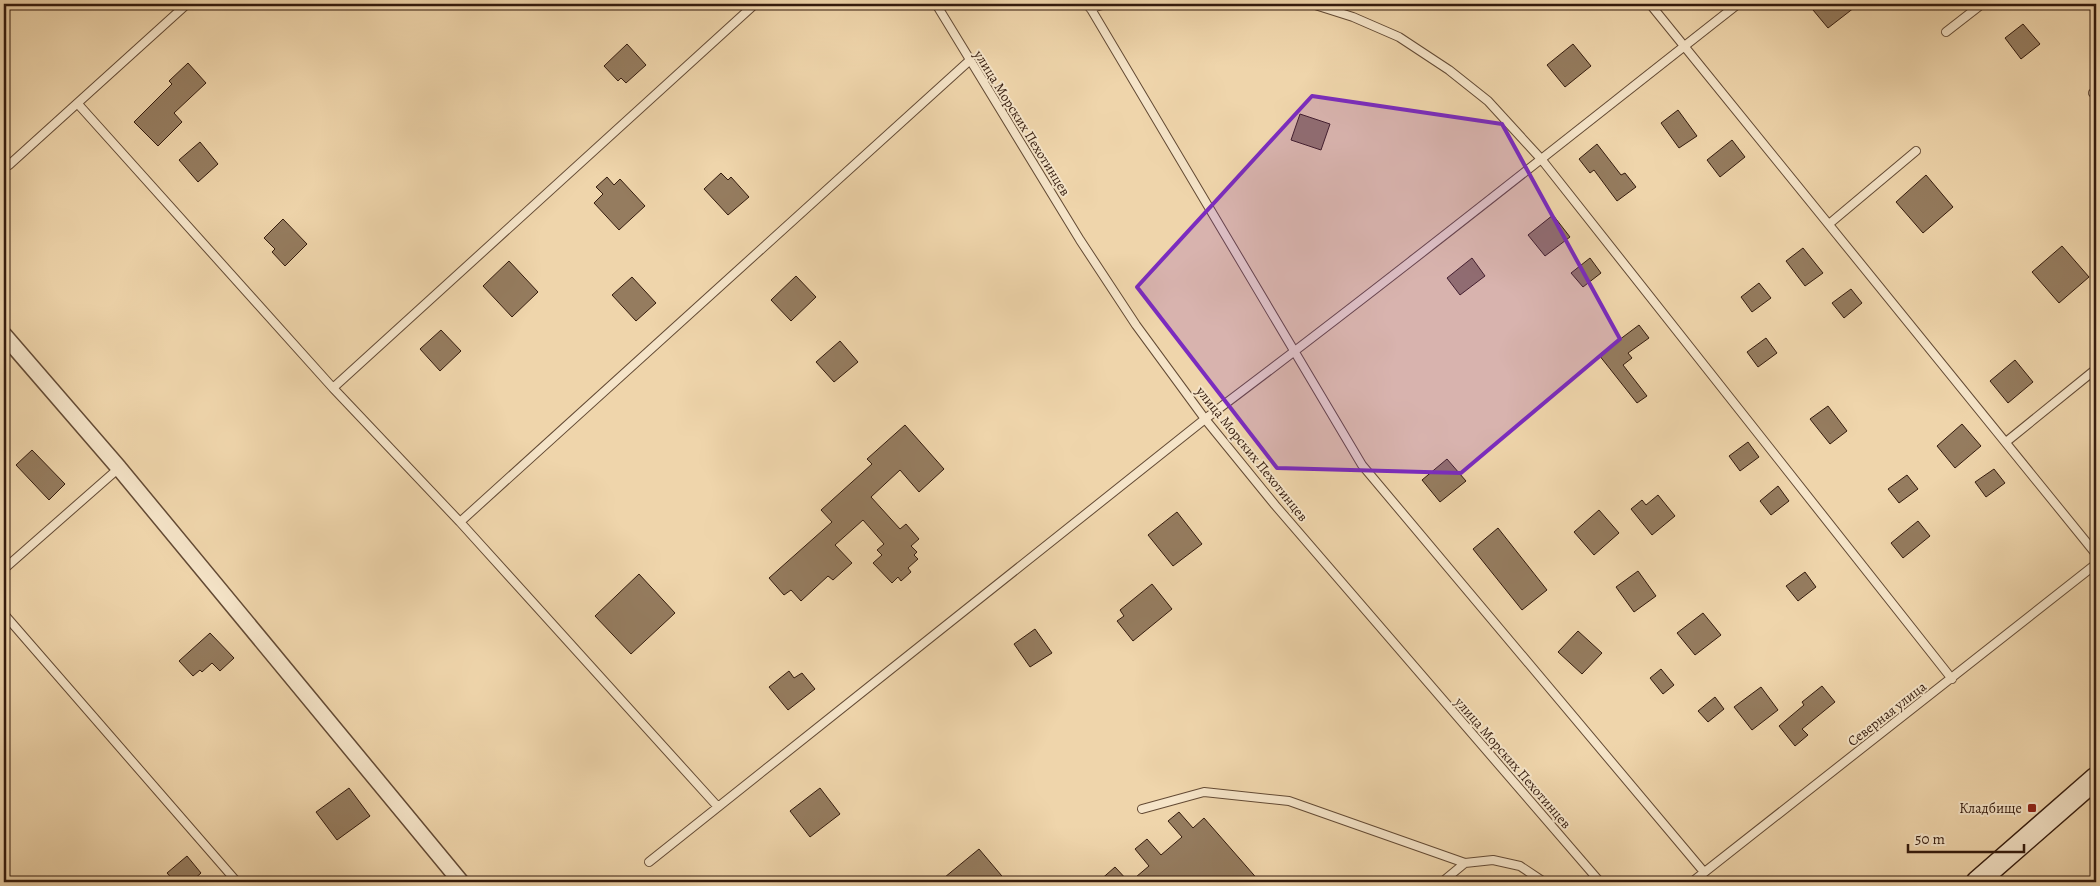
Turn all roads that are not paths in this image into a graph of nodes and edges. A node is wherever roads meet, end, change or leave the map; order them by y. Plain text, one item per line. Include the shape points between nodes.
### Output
1 (187, 4) edge
2 (755, 4) edge
3 (936, 4) edge
4 (1107, 4) edge
5 (1312, 4) edge
6 (1650, 4) edge
7 (1738, 4) edge
8 (1982, 4) edge
9 (1089, 6) edge
10 (1946, 32) dead end
11 (1685, 46) junction
12 (969, 61) junction
13 (78, 104) junction
14 (1916, 151) dead end
15 (1542, 160) junction
16 (10, 165) dead end
17 (1829, 224) junction
18 (4, 336) edge
19 (1296, 352) junction
20 (2096, 369) edge
21 (333, 388) junction
22 (1205, 419) junction
23 (2006, 442) junction
24 (119, 468) junction
25 (460, 522) junction
26 (2096, 554) edge
27 (2096, 564) edge
28 (4, 569) edge
29 (4, 614) edge
30 (1952, 679) junction
31 (2096, 778) edge
32 (718, 807) junction
33 (1142, 809) dead end
34 (649, 862) dead end
35 (1465, 863) junction
36 (1704, 872) junction
37 (237, 882) edge
38 (462, 882) edge
39 (1442, 882) edge
40 (1544, 882) edge
41 (1600, 882) edge
42 (1692, 882) edge
43 (1977, 882) edge

1 - 13 lane
2 - 21 lane
3 - 12 lane, улица Морских Пехотинцев
4 - 9 lane
5 - 15 lane via 1399,37 1449,70 1488,101
6 - 11 lane
7 - 11 lane
8 - 10 lane
9 - 19 lane
11 - 15 lane
11 - 17 lane
12 - 22 lane, улица Морских Пехотинцев via 1085,248
12 - 25 lane
13 - 16 lane
13 - 21 lane
14 - 17 lane
15 - 19 lane
15 - 30 lane
17 - 23 lane
18 - 24 street
19 - 22 lane
19 - 36 lane via 1362,465
20 - 23 lane
21 - 25 lane
22 - 32 lane
22 - 41 lane, улица Морских Пехотинцев
23 - 26 lane
24 - 28 lane
24 - 38 street
25 - 32 lane
27 - 30 lane, Северная улица
29 - 37 lane
30 - 36 lane, Северная улица
31 - 43 main road
32 - 34 lane
33 - 35 lane via 1204,792 1289,801
35 - 39 lane
35 - 40 lane via 1493,860 1520,866
36 - 42 lane, Северная улица

